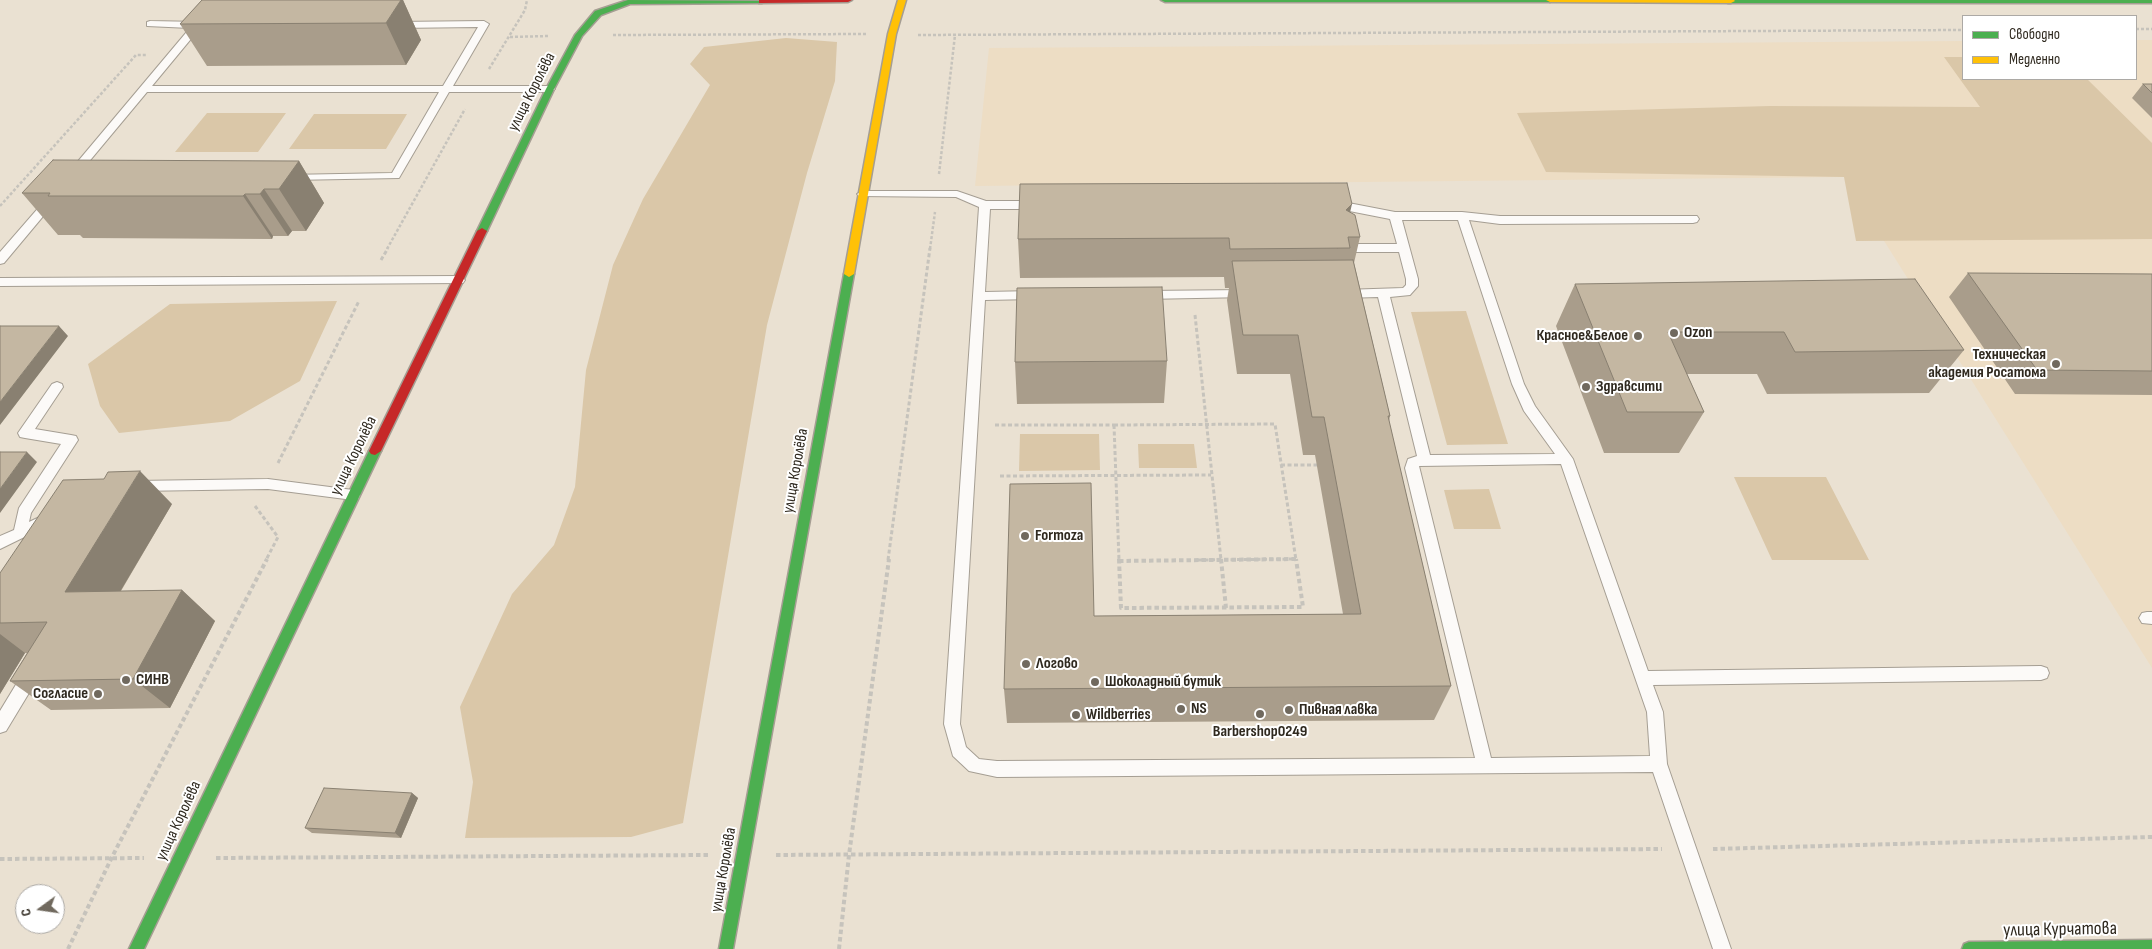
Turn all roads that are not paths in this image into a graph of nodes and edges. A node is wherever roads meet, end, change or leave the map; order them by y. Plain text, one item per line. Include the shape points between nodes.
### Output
1 (848, 0) edge
2 (902, 0) edge
3 (1166, 0) edge
4 (1625, 0) edge
5 (2152, 1) edge
6 (150, 24) dead end
7 (202, 25) joint
8 (385, 25) edge
9 (144, 89) junction
10 (446, 89) junction
11 (550, 89) junction
12 (276, 177) edge
13 (863, 194) junction
14 (1324, 204) edge
15 (985, 205) junction
16 (1045, 205) edge
17 (1395, 216) junction
18 (1462, 216) junction
19 (1693, 219) dead end
20 (1345, 248) edge
21 (1404, 248) junction
22 (0, 260) edge
23 (459, 280) junction
24 (0, 282) edge
25 (1260, 294) edge
26 (1336, 294) edge
27 (1383, 294) junction
28 (1047, 295) edge
29 (1134, 295) edge
30 (979, 296) junction
31 (57, 387) dead end
32 (1566, 459) junction
33 (1425, 460) junction
34 (124, 486) edge
35 (352, 495) junction
36 (54, 516) edge
37 (20, 532) junction
38 (0, 543) edge
39 (39, 663) edge
40 (2041, 672) dead end
41 (1643, 678) junction
42 (0, 726) edge
43 (1659, 764) junction
44 (1485, 766) junction
45 (2149, 948) edge
46 (136, 949) edge
47 (726, 949) edge
48 (1722, 949) edge
49 (1969, 949) edge

1 - 11 street, улица Королёва via 629,2 598,13 579,36
2 - 13 street, улица Королёва via 892,34
3 - 4 street
4 - 5 street
6 - 7 lane
7 - 9 lane
8 - 10 lane via 484,24
9 - 10 lane
9 - 22 lane
10 - 11 lane
10 - 12 lane via 395,176
11 - 23 street, улица Королёва
13 - 15 lane via 957,194
13 - 47 street, улица Королёва
14 - 17 lane
15 - 16 lane
15 - 30 lane
17 - 18 lane
17 - 21 lane
18 - 19 lane via 1500,220
18 - 32 lane via 1528,408
20 - 21 lane
21 - 27 lane via 1412,286 1406,292
23 - 24 lane
23 - 35 street, улица Королёва
25 - 29 lane
26 - 27 lane
27 - 33 lane
28 - 30 lane
30 - 44 lane via 952,724 958,751 975,766 1007,769
31 - 37 lane via 25,433 71,440 24,512
32 - 33 lane
32 - 41 lane
33 - 44 lane via 1416,460 1412,468
34 - 35 lane via 268,484
35 - 46 street, улица Королёва
36 - 37 lane
37 - 38 lane
39 - 42 lane
40 - 41 lane
41 - 43 lane via 1655,712
43 - 44 lane
43 - 48 lane
45 - 49 street, улица Курчатова

